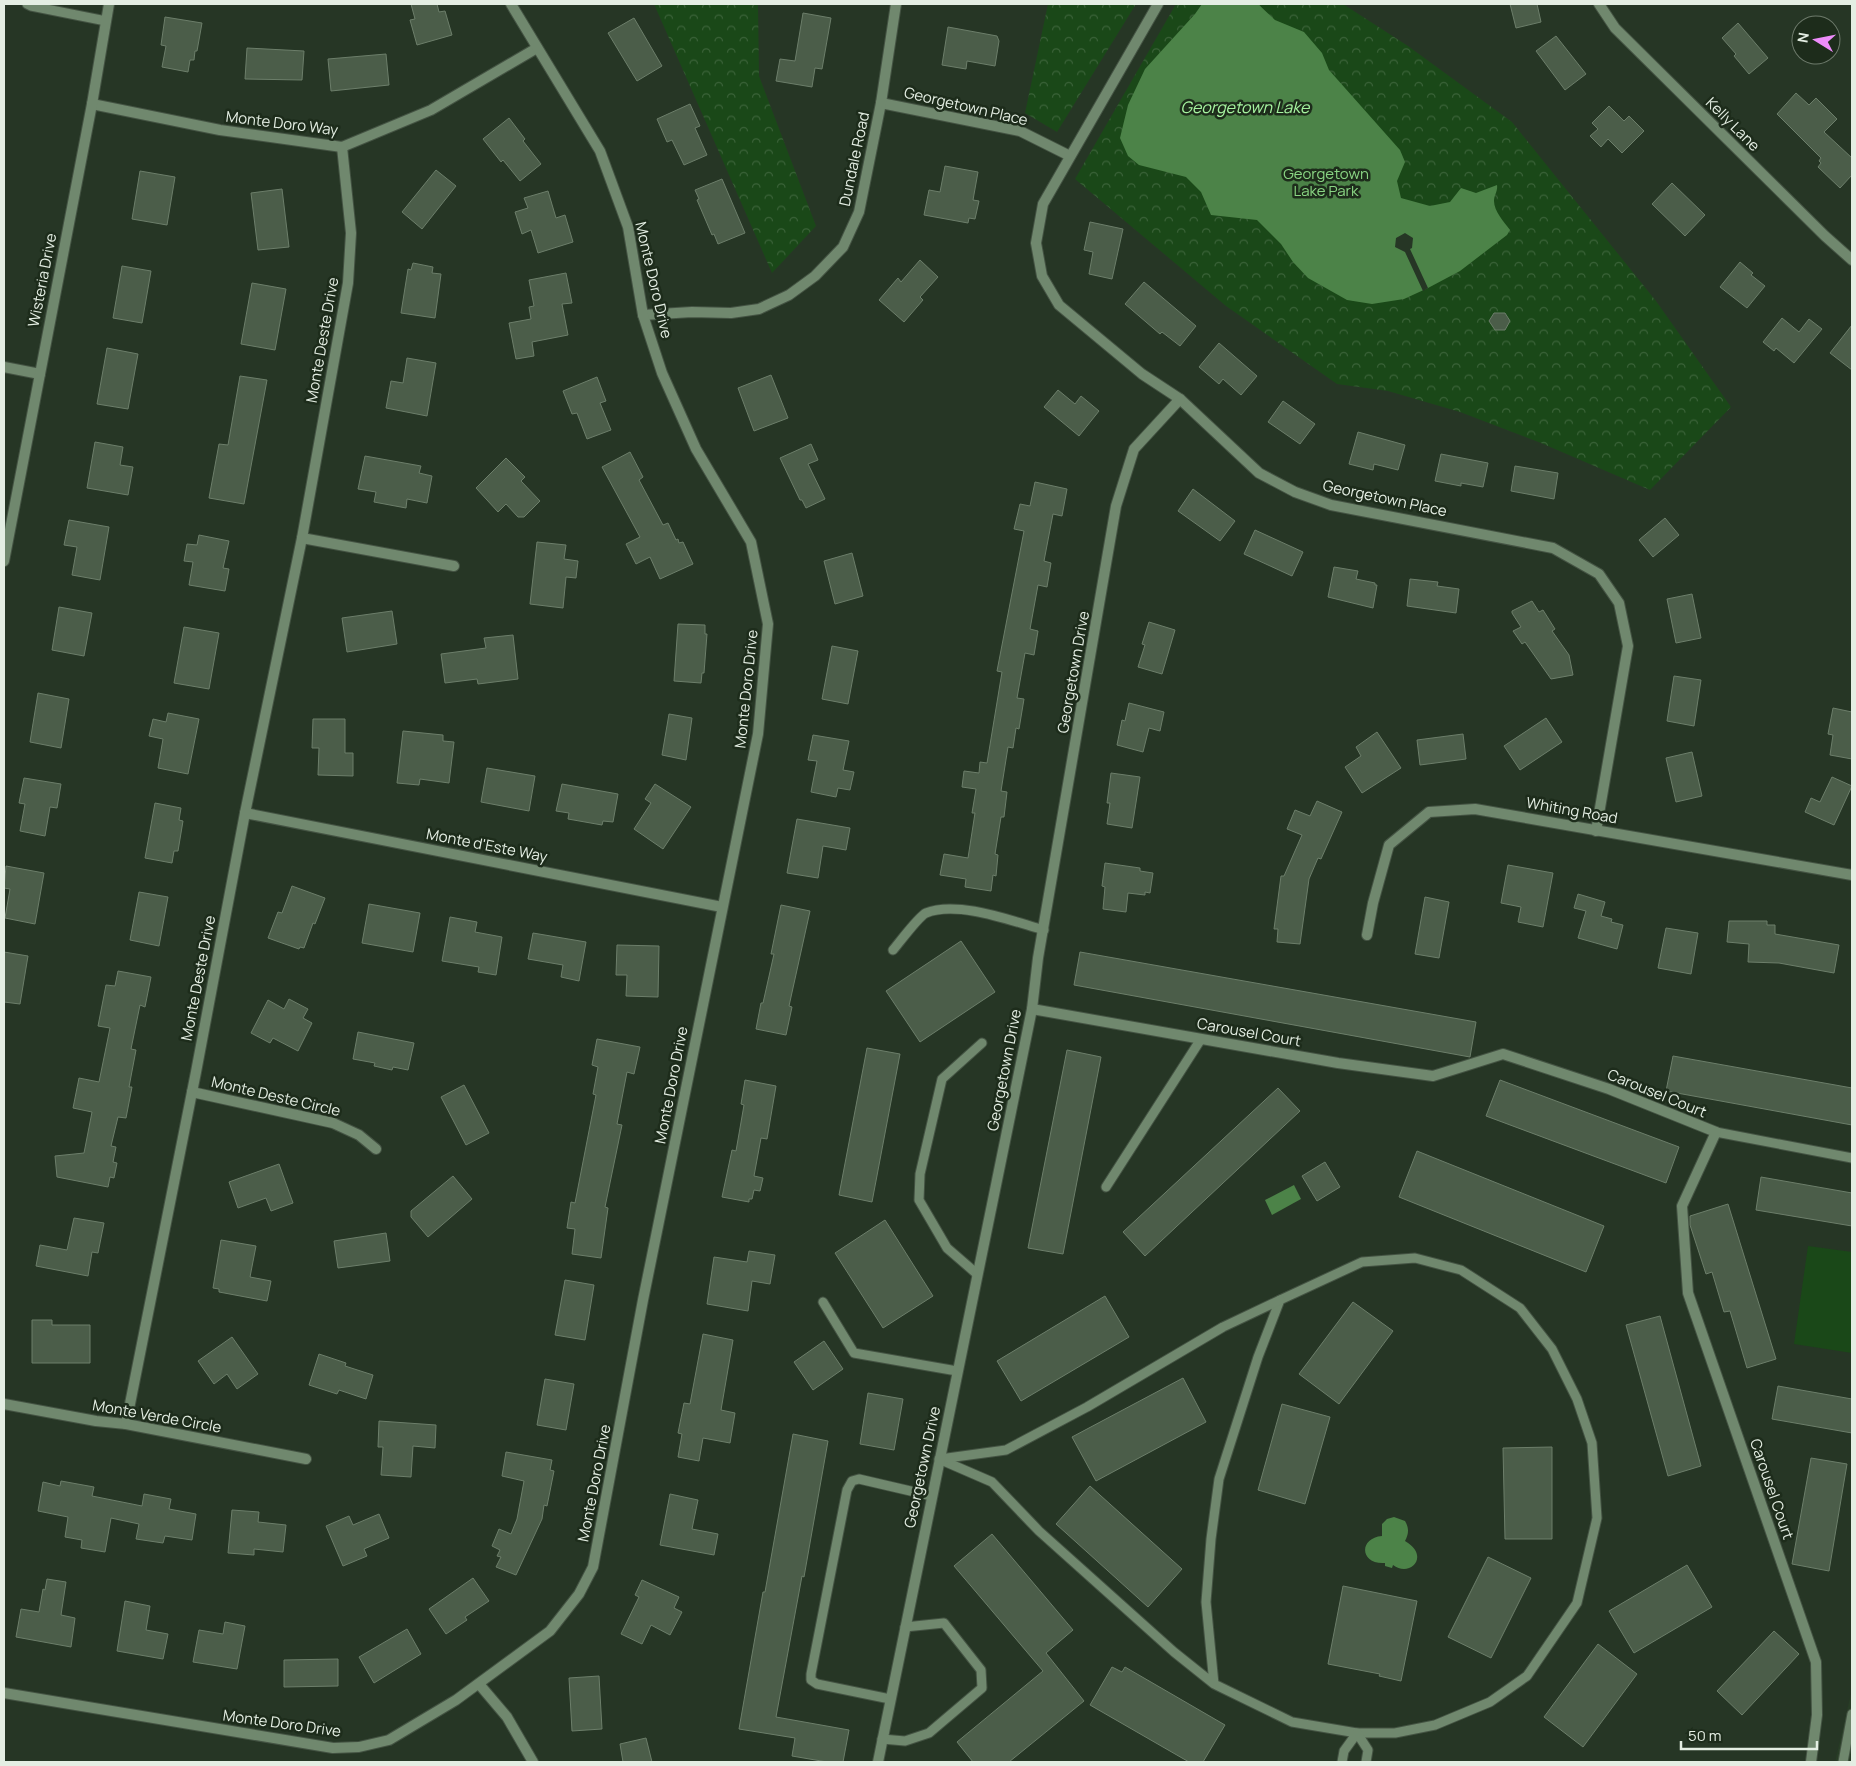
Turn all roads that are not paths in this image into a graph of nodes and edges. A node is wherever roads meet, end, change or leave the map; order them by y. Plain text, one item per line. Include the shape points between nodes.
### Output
1 (27, 4) edge
2 (108, 4) edge
3 (511, 4) edge
4 (896, 4) edge
5 (1158, 4) edge
6 (1599, 4) edge
7 (106, 21) junction
8 (537, 48) junction
9 (881, 103) junction
10 (92, 104) junction
11 (342, 147) junction
12 (1070, 156) junction
13 (1852, 260) edge
14 (643, 315) junction
15 (4, 367) edge
16 (40, 374) junction
17 (1180, 399) junction
18 (302, 538) junction
19 (4, 561) edge
20 (454, 566) dead end
21 (245, 813) junction
22 (1596, 830) junction
23 (1852, 874) edge
24 (722, 907) junction
25 (1044, 930) junction
26 (1367, 935) dead end
27 (892, 950) dead end
28 (1032, 1009) junction
29 (1201, 1039) junction
30 (982, 1043) dead end
31 (192, 1092) junction
32 (1716, 1132) junction
33 (376, 1149) dead end
34 (1852, 1158) edge
35 (1106, 1188) dead end
36 (977, 1274) junction
37 (1280, 1300) junction
38 (823, 1302) dead end
39 (957, 1371) junction
40 (4, 1404) edge
41 (126, 1424) junction
42 (306, 1459) dead end
43 (939, 1459) junction
44 (932, 1496) junction
45 (905, 1627) junction
46 (479, 1684) junction
47 (1214, 1684) junction
48 (4, 1693) edge
49 (890, 1699) junction
50 (1852, 1714) edge
51 (1357, 1733) junction
52 (882, 1739) junction
53 (534, 1762) edge
54 (878, 1762) edge
55 (1342, 1762) edge
56 (1366, 1762) edge
57 (1811, 1762) edge
58 (1843, 1762) edge

1 - 7 lane
2 - 7 street, Wisteria Drive
3 - 8 street, Monte Doro Drive
4 - 9 street, Dundale Road
5 - 12 street, Georgetown Place
6 - 13 street, Kelly Lane via 1615,28
7 - 10 street, Wisteria Drive
8 - 11 street, Monte Doro Way via 431,110
8 - 14 street, Monte Doro Drive via 600,151 628,227
9 - 12 street, Georgetown Place via 1020,131
9 - 14 street, Dundale Road via 859,212 843,247 815,276 789,295 759,309 731,313
10 - 11 street, Monte Doro Way via 220,130
10 - 16 street, Wisteria Drive
11 - 18 street, Monte Deste Drive via 351,234 348,283
12 - 17 street, Georgetown Place via 1043,204 1036,243 1042,276 1059,305 1142,374
14 - 24 street, Monte Doro Drive via 662,373 696,449 751,542 768,624 758,734
15 - 16 street
16 - 19 street, Wisteria Drive
17 - 22 street, Georgetown Place via 1259,473 1295,492 1331,505 1553,548 1599,574 1619,604 1628,646
17 - 25 street, Georgetown Drive via 1134,449 1116,506
18 - 20 street
18 - 21 street, Monte Deste Drive
21 - 24 street, Monte d'Este Way
21 - 31 street, Monte Deste Drive
22 - 23 street, Whiting Road
22 - 26 street, Whiting Road via 1475,809 1429,812 1389,845 1372,903
24 - 46 street, Monte Doro Drive via 593,1567 579,1594 550,1631
25 - 27 lane via 997,916 952,908 925,913
25 - 28 street, Georgetown Drive
28 - 29 street, Carousel Court
28 - 36 street, Georgetown Drive
29 - 32 street, Carousel Court via 1433,1076 1504,1054 1609,1089
29 - 35 lane
30 - 36 lane via 942,1079 920,1174 919,1200 947,1248
31 - 33 street, Monte Deste Circle via 333,1123 359,1135
31 - 41 street, Monte Deste Drive
32 - 34 lane
32 - 57 street, Carousel Court via 1682,1206 1688,1292 1816,1662 1817,1715
36 - 39 street, Georgetown Drive
37 - 43 lane via 1224,1327 1006,1450
37 - 47 lane via 1219,1479 1206,1602
37 - 51 lane via 1362,1262 1415,1258 1461,1270 1520,1308 1552,1348 1577,1400 1592,1443 1598,1518 1577,1603 1527,1676 1490,1702 1435,1725 1395,1734
38 - 39 lane via 854,1353
39 - 43 street, Georgetown Drive
40 - 41 street, Monte Verde Circle
41 - 42 street, Monte Verde Circle
43 - 44 street, Georgetown Drive
43 - 47 lane via 992,1482 1038,1531
44 - 45 street, Georgetown Drive
44 - 49 lane via 858,1479 852,1481 846,1490 811,1680
45 - 49 street, Georgetown Drive
45 - 52 lane via 944,1623 981,1670 982,1688 929,1733 904,1741
46 - 48 street, Monte Doro Drive via 389,1740 359,1747 333,1748
46 - 53 street via 507,1717
47 - 51 lane via 1292,1722
49 - 52 street, Georgetown Drive
50 - 58 lane
51 - 55 lane via 1344,1751
51 - 56 lane via 1368,1750
52 - 54 street, Georgetown Drive

